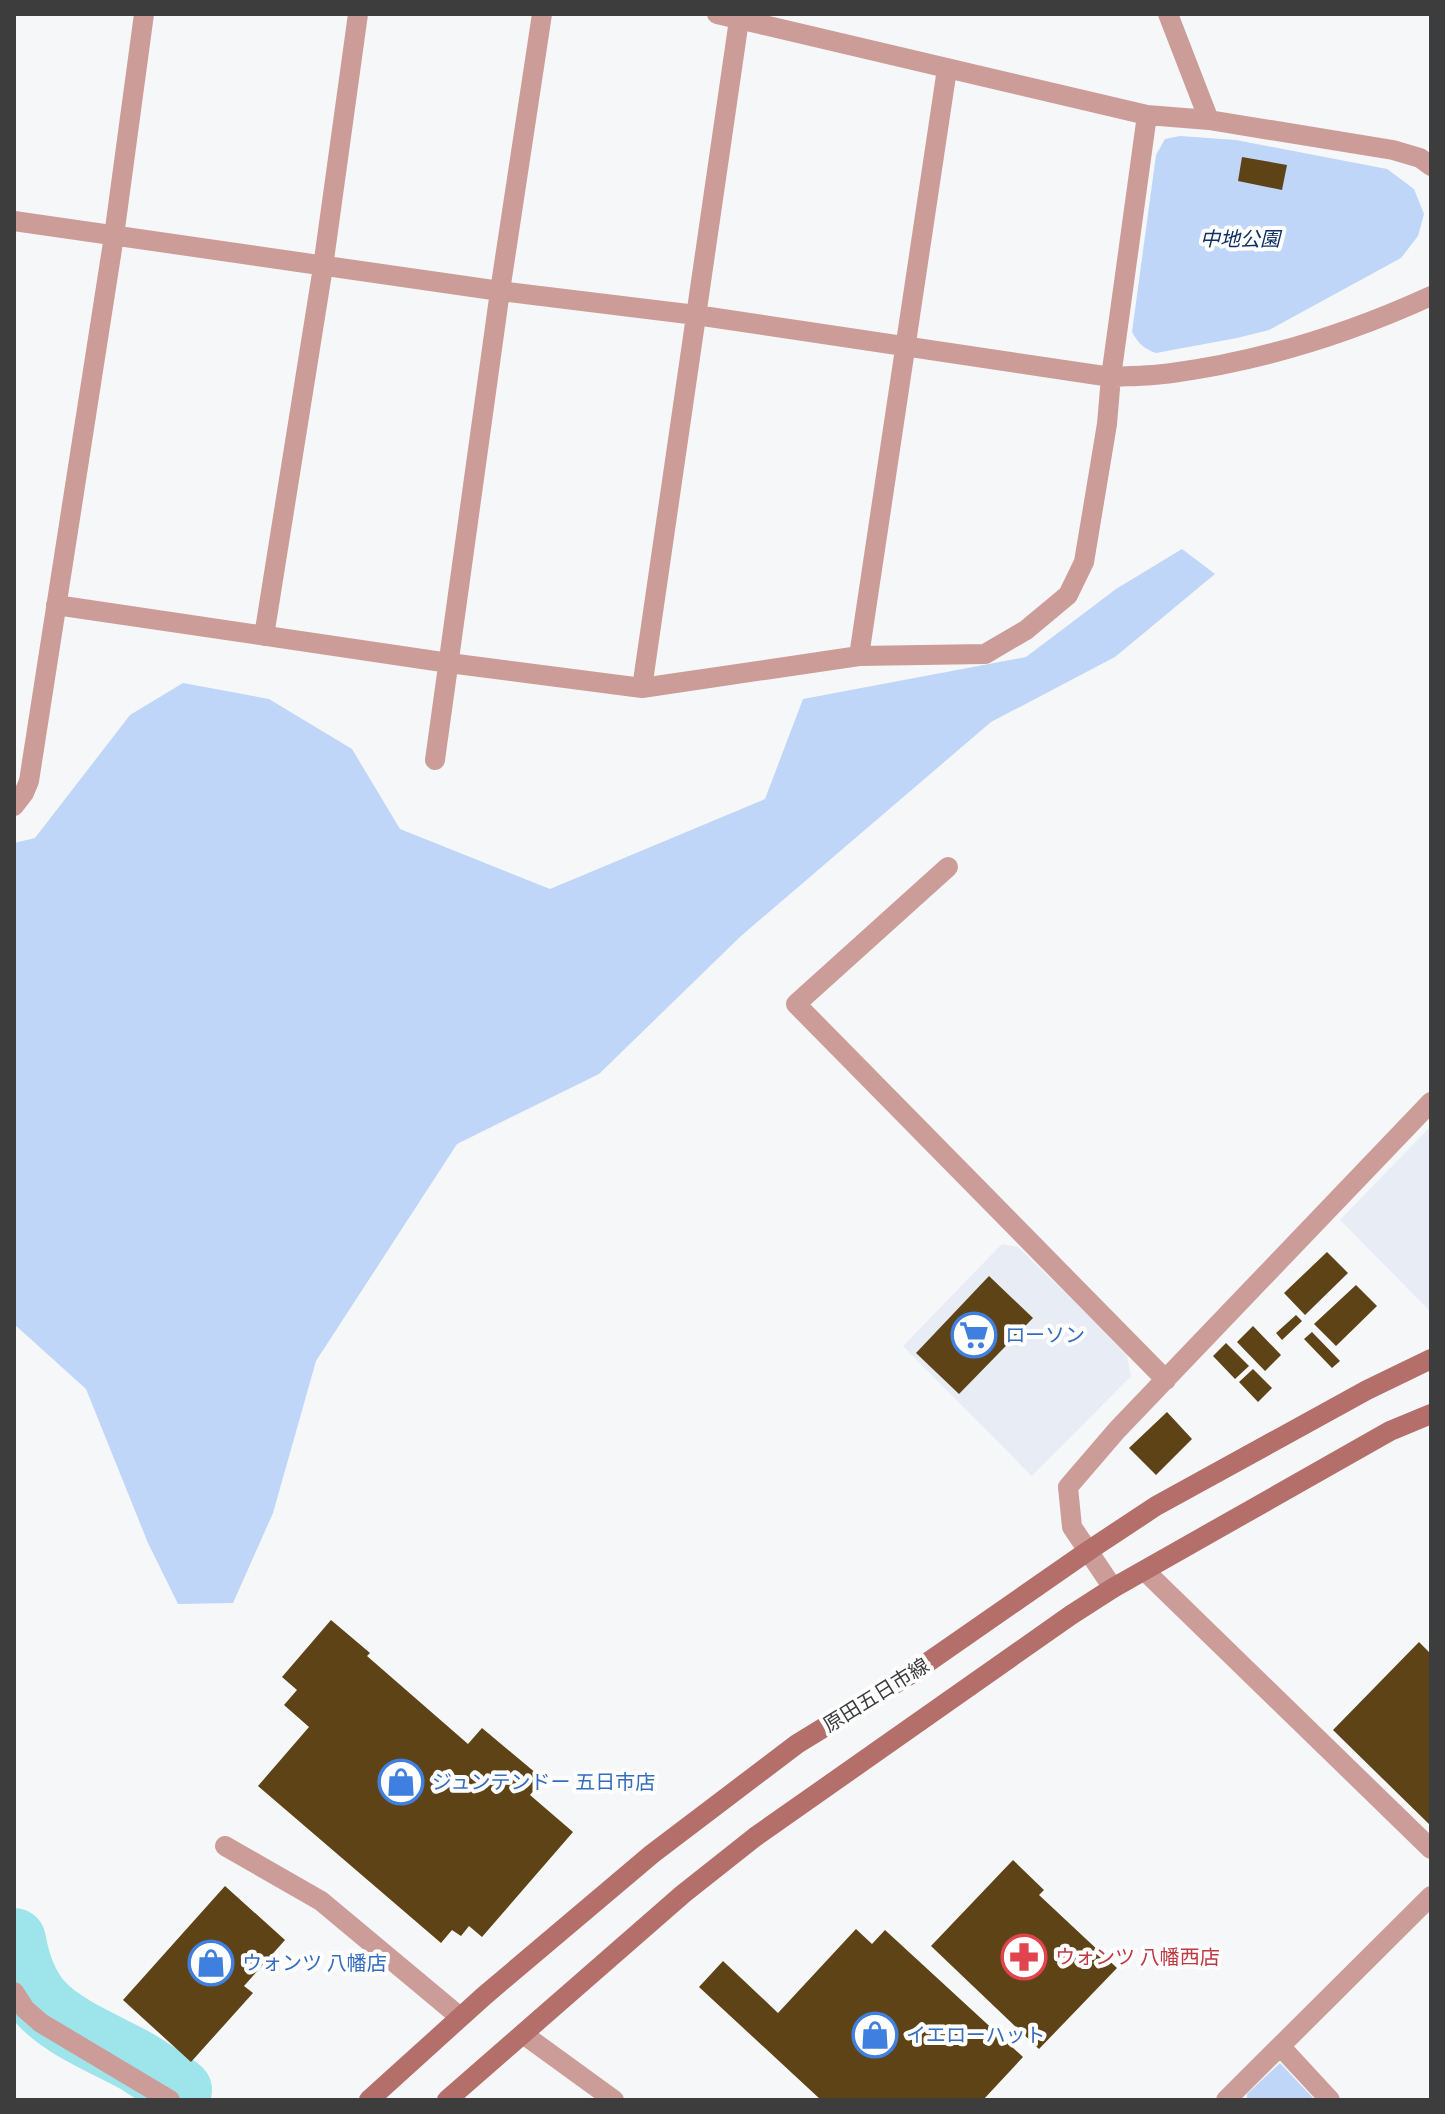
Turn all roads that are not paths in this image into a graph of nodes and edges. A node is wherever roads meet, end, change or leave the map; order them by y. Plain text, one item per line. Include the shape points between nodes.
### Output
1 (144, 14) edge
2 (358, 14) edge
3 (542, 14) edge
4 (717, 14) edge
5 (1168, 14) edge
6 (739, 20) junction
7 (947, 69) junction
8 (1147, 115) junction
9 (1209, 120) junction
10 (1431, 166) edge
11 (14, 221) edge
12 (114, 236) junction
13 (323, 267) junction
14 (500, 291) junction
15 (1431, 296) edge
16 (696, 315) junction
17 (905, 347) junction
18 (1111, 377) junction
19 (56, 605) junction
20 (264, 636) junction
21 (859, 656) junction
22 (449, 663) junction
23 (642, 688) junction
24 (435, 760) dead end
25 (14, 806) edge
26 (948, 867) dead end
27 (1431, 1102) edge
28 (1431, 1359) edge
29 (1166, 1380) junction
30 (1431, 1414) edge
31 (1088, 1551) junction
32 (1145, 1571) junction
33 (1113, 1588) junction
34 (225, 1846) dead end
35 (1431, 1849) edge
36 (1431, 1896) edge
37 (14, 1992) edge
38 (460, 2017) junction
39 (523, 2034) junction
40 (1281, 2047) junction
41 (170, 2100) edge
42 (369, 2100) edge
43 (447, 2100) edge
44 (614, 2100) edge
45 (1226, 2100) edge
46 (1330, 2100) edge

1 - 12 street
2 - 13 street
3 - 14 street
4 - 6 street
5 - 9 street
6 - 7 street
6 - 16 street
7 - 8 street
7 - 17 street
8 - 9 street
8 - 18 street
9 - 10 street via 1393,150
11 - 12 street
12 - 13 street
12 - 19 street
13 - 14 street
13 - 20 street
14 - 16 street
14 - 22 street
15 - 18 street via 1274,352 1172,373
16 - 17 street
16 - 23 street
17 - 18 street
17 - 21 street
18 - 21 street via 1084,562 1068,595 1026,630 985,654
19 - 20 street
19 - 25 street via 29,781
20 - 22 street
21 - 23 street
22 - 23 street
22 - 24 street
26 - 29 street via 796,1004
27 - 29 street
28 - 31 main road, 原田五日市線 via 1156,1506
29 - 31 street via 1068,1487 1072,1527
30 - 32 main road via 1390,1431
31 - 33 street
31 - 38 main road, 原田五日市線 via 911,1674 785,1753 652,1854
32 - 33 main road
32 - 35 street
33 - 39 main road via 755,1837
34 - 38 street via 321,1901
36 - 40 street
37 - 41 street via 41,2023
38 - 42 main road, 原田五日市線
39 - 43 main road
39 - 44 street
40 - 45 street
40 - 46 street

